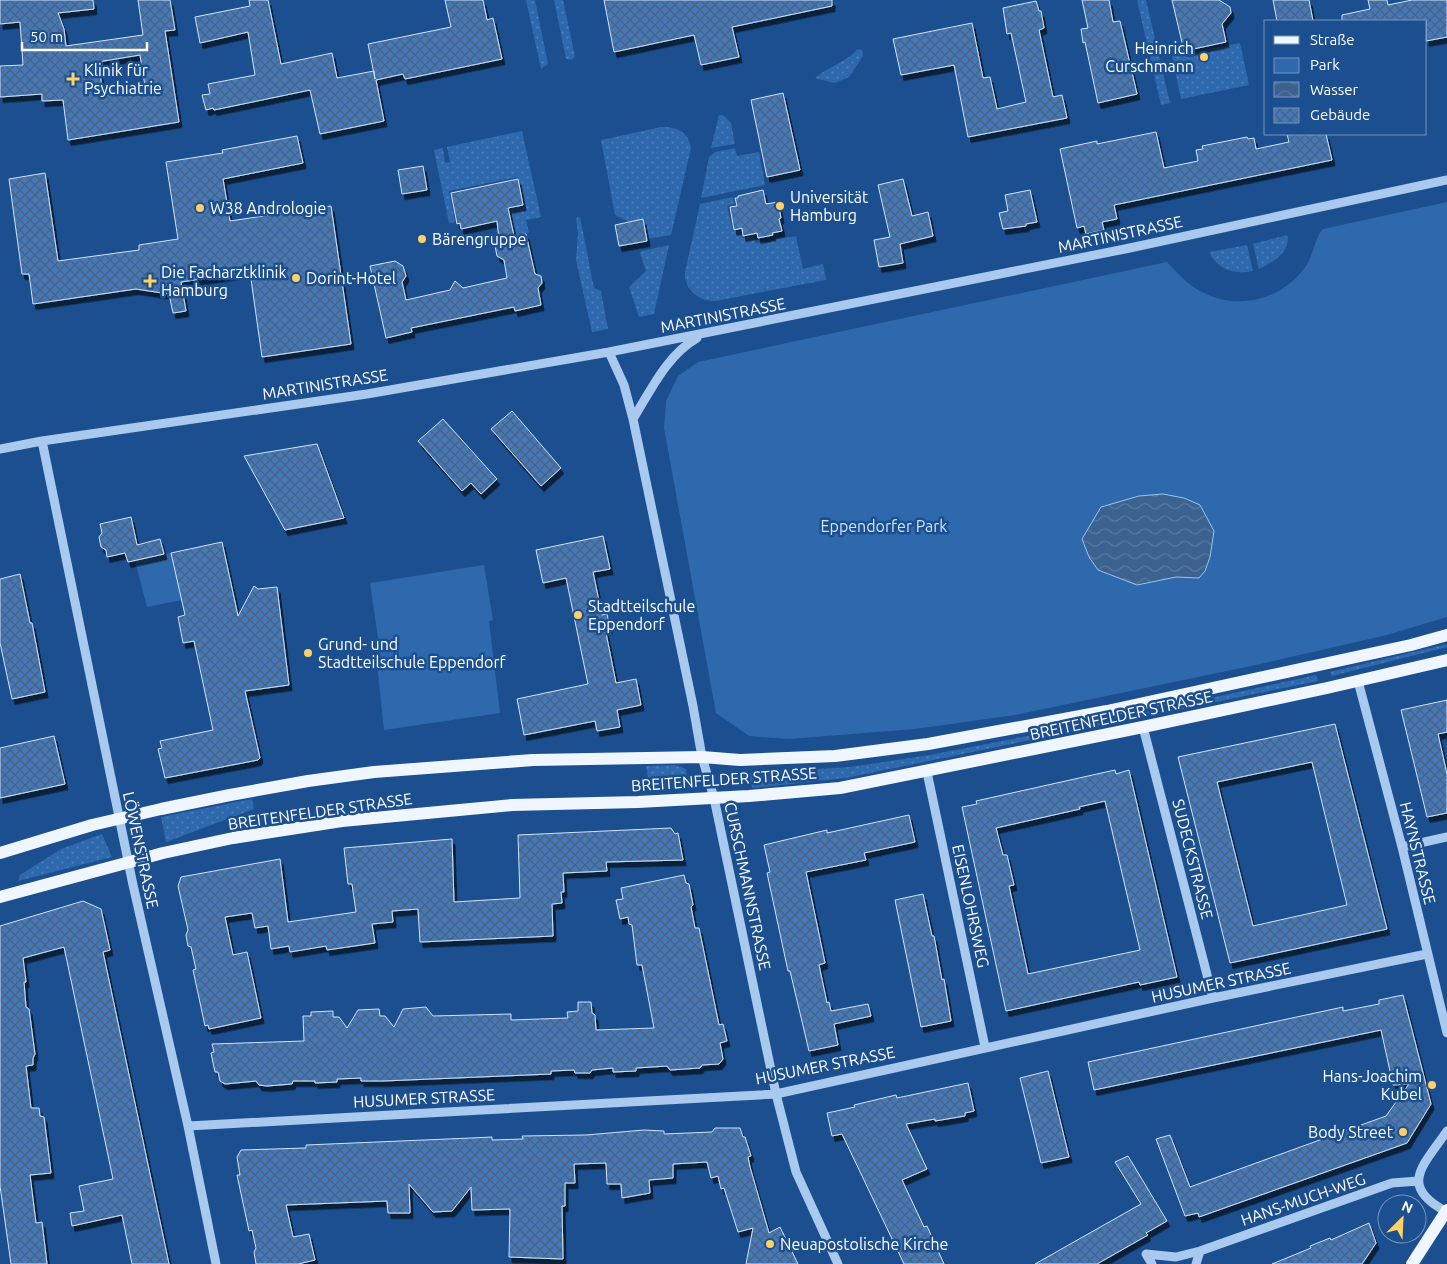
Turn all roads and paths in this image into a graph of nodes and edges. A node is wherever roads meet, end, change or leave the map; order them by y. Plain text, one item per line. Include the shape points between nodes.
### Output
1 (1447, 180) edge
2 (706, 333) junction
3 (610, 352) junction
4 (632, 418) junction
5 (42, 441) junction
6 (0, 449) edge
7 (1447, 635) edge
8 (1447, 660) edge
9 (1358, 681) junction
10 (1143, 727) junction
11 (702, 757) junction
12 (927, 772) junction
13 (714, 798) junction
14 (120, 819) junction
15 (1447, 837) edge
16 (1402, 848) junction
17 (0, 852) edge
18 (128, 863) junction
19 (0, 896) edge
20 (1427, 954) junction
21 (1213, 998) junction
22 (1447, 1033) edge
23 (985, 1047) junction
24 (776, 1094) junction
25 (188, 1126) junction
26 (1447, 1131) edge
27 (1418, 1181) junction
28 (1447, 1211) edge
29 (1200, 1251) junction
30 (216, 1264) edge
31 (838, 1264) edge
32 (1152, 1264) edge
33 (1196, 1264) edge
34 (1412, 1264) edge

1 - 2 street, MARTINISTRASSE
2 - 3 street, MARTINISTRASSE
2 - 4 street via 673,357
3 - 4 street, CURSCHMANNSTRASSE via 624,385
3 - 5 street, MARTINISTRASSE via 367,394
4 - 11 street, CURSCHMANNSTRASSE
5 - 6 street, MARTINISTRASSE
5 - 14 street, LÖWENSTRASSE
7 - 11 main road, BREITENFELDER STRASSE via 1107,710 928,744 835,756 740,760
8 - 9 main road, BREITENFELDER STRASSE
9 - 10 main road, BREITENFELDER STRASSE
9 - 16 street, HAYNSTRASSE
10 - 12 main road, BREITENFELDER STRASSE
10 - 21 street, SUDECKSTRASSE
11 - 13 street, CURSCHMANNSTRASSE
11 - 14 main road, BREITENFELDER STRASSE via 533,760 374,772 230,795
12 - 13 main road, BREITENFELDER STRASSE via 840,788
12 - 23 street, EISENLOHRSWEG
13 - 18 main road, BREITENFELDER STRASSE via 512,805 342,821 233,838
13 - 24 street, CURSCHMANNSTRASSE
14 - 17 main road, BREITENFELDER STRASSE
14 - 18 street, LÖWENSTRASSE
15 - 16 street
16 - 20 street, HAYNSTRASSE
18 - 19 main road, BREITENFELDER STRASSE
18 - 25 street, LÖWENSTRASSE
20 - 21 street, HUSUMER STRASSE
20 - 22 street, HAYNSTRASSE
21 - 23 street, HUSUMER STRASSE
23 - 24 street, HUSUMER STRASSE
24 - 25 street, HUSUMER STRASSE
24 - 31 street, CURSCHMANNSTRASSE via 796,1172
25 - 30 street, LÖWENSTRASSE
26 - 27 street via 1422,1169
27 - 28 street via 1426,1199
27 - 29 street, HANS-MUCH-WEG via 1392,1183
28 - 34 main road
29 - 32 street, HANS-MUCH-WEG via 1176,1257 1146,1254
29 - 33 street

